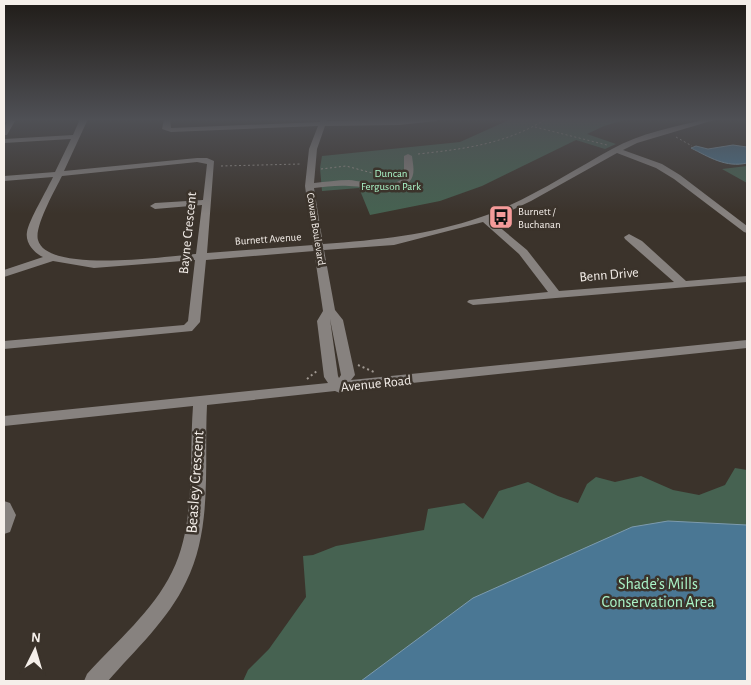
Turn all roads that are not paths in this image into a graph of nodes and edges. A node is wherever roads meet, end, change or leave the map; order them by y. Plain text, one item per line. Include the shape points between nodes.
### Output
1 (69, 151) edge
2 (313, 151) edge
3 (609, 151) edge
4 (621, 151) edge
5 (408, 156) road end
6 (58, 174) junction
7 (4, 178) edge
8 (309, 186) junction
9 (206, 202) junction
10 (155, 206) dead end
11 (485, 219) junction
12 (747, 230) edge
13 (629, 237) dead end
14 (319, 248) junction
15 (200, 257) junction
16 (51, 258) junction
17 (4, 274) edge
18 (747, 278) edge
19 (683, 284) junction
20 (556, 294) junction
21 (473, 302) dead end
22 (747, 344) edge
23 (4, 345) edge
24 (340, 388) junction
25 (200, 401) junction
26 (4, 421) edge
27 (4, 508) edge
28 (4, 527) edge
29 (94, 681) edge

1 - 6 street
2 - 8 street, Cowan Boulevard
3 - 11 street, Burnett Avenue via 528,199
4 - 12 street via 677,177
5 - 8 street via 409,171 406,181 400,185 347,183
6 - 7 street, Bayne Crescent
6 - 9 street, Bayne Crescent via 207,160 211,167
6 - 16 street via 32,231 32,242
8 - 14 street, Cowan Boulevard
9 - 10 street
9 - 15 street, Bayne Crescent
11 - 14 street, Burnett Avenue via 394,242
11 - 20 street via 523,252
13 - 19 street
14 - 15 street, Burnett Avenue
14 - 24 street, Cowan Boulevard via 329,311 323,321 324,330 332,377
15 - 16 street, Burnett Avenue via 94,265
15 - 23 street, Bayne Crescent via 194,322 188,328
16 - 17 street
18 - 19 street, Benn Drive
19 - 20 street, Benn Drive
20 - 21 street, Benn Drive
22 - 24 street, Avenue Road
24 - 25 street, Avenue Road
25 - 26 street, Avenue Road
25 - 29 street, Beasley Crescent via 194,525 180,576 161,606
27 - 28 street via 8,515

